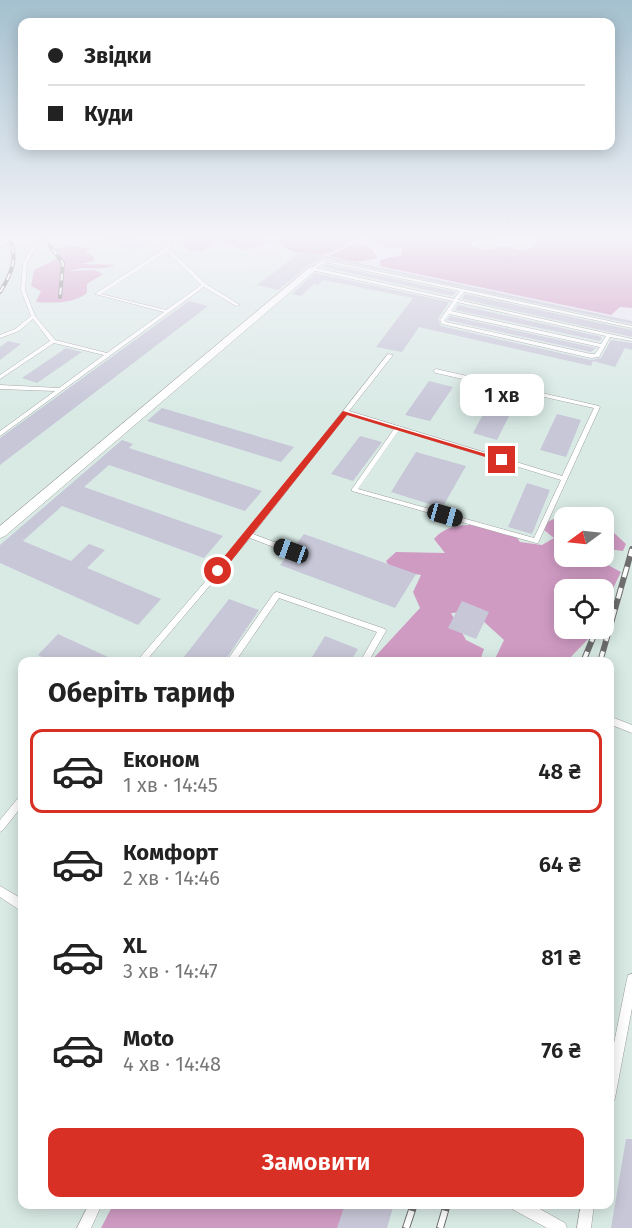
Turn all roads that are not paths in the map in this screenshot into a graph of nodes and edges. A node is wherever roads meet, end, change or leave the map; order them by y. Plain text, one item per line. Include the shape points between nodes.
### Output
1 (26, 295) edge
2 (102, 295) edge
3 (190, 295) edge
4 (221, 295) edge
5 (282, 295) edge
6 (431, 295) edge
7 (460, 295) edge
8 (488, 295) edge
9 (456, 301) junction
10 (237, 305) dead end
11 (168, 312) junction
12 (448, 312) junction
13 (33, 316) junction
14 (632, 327) edge
15 (609, 335) junction
16 (0, 337) edge
17 (632, 340) edge
18 (53, 341) junction
19 (603, 346) junction
20 (108, 355) junction
21 (390, 355) dead end
22 (436, 371) dead end
23 (0, 377) edge
24 (0, 387) edge
25 (60, 390) junction
26 (345, 412) junction
27 (398, 428) junction
28 (0, 434) edge
29 (564, 479) junction
30 (0, 533) edge
31 (249, 535) junction
32 (291, 551) dead end
33 (144, 657) edge
34 (234, 657) edge
35 (367, 657) edge
36 (614, 722) edge
37 (632, 729) edge
38 (18, 805) edge
39 (0, 827) edge
40 (0, 891) edge
41 (18, 902) edge
42 (632, 979) edge
43 (614, 1072) edge
44 (94, 1209) edge
45 (527, 1209) edge
46 (587, 1209) edge
47 (84, 1228) edge
48 (560, 1228) edge
49 (584, 1228) edge

1 - 13 lane
2 - 11 lane
3 - 11 lane
4 - 10 lane
5 - 30 street
6 - 9 lane
7 - 9 lane
8 - 14 lane
9 - 12 lane
9 - 15 lane
11 - 20 lane
12 - 19 lane
12 - 19 lane via 444,323 568,351 594,356
13 - 16 lane via 17,330
13 - 18 lane
15 - 17 lane
15 - 19 lane
18 - 20 lane
18 - 23 lane
20 - 25 lane
21 - 26 lane
22 - 29 lane via 597,407
24 - 25 lane
25 - 28 lane
26 - 27 lane
26 - 31 lane
27 - 29 lane
27 - 29 lane via 354,490 536,541
31 - 32 lane
31 - 33 lane
34 - 35 lane via 277,595 382,631
36 - 37 lane
38 - 39 lane
40 - 41 lane
42 - 43 lane
44 - 47 lane
45 - 48 lane
46 - 49 lane

